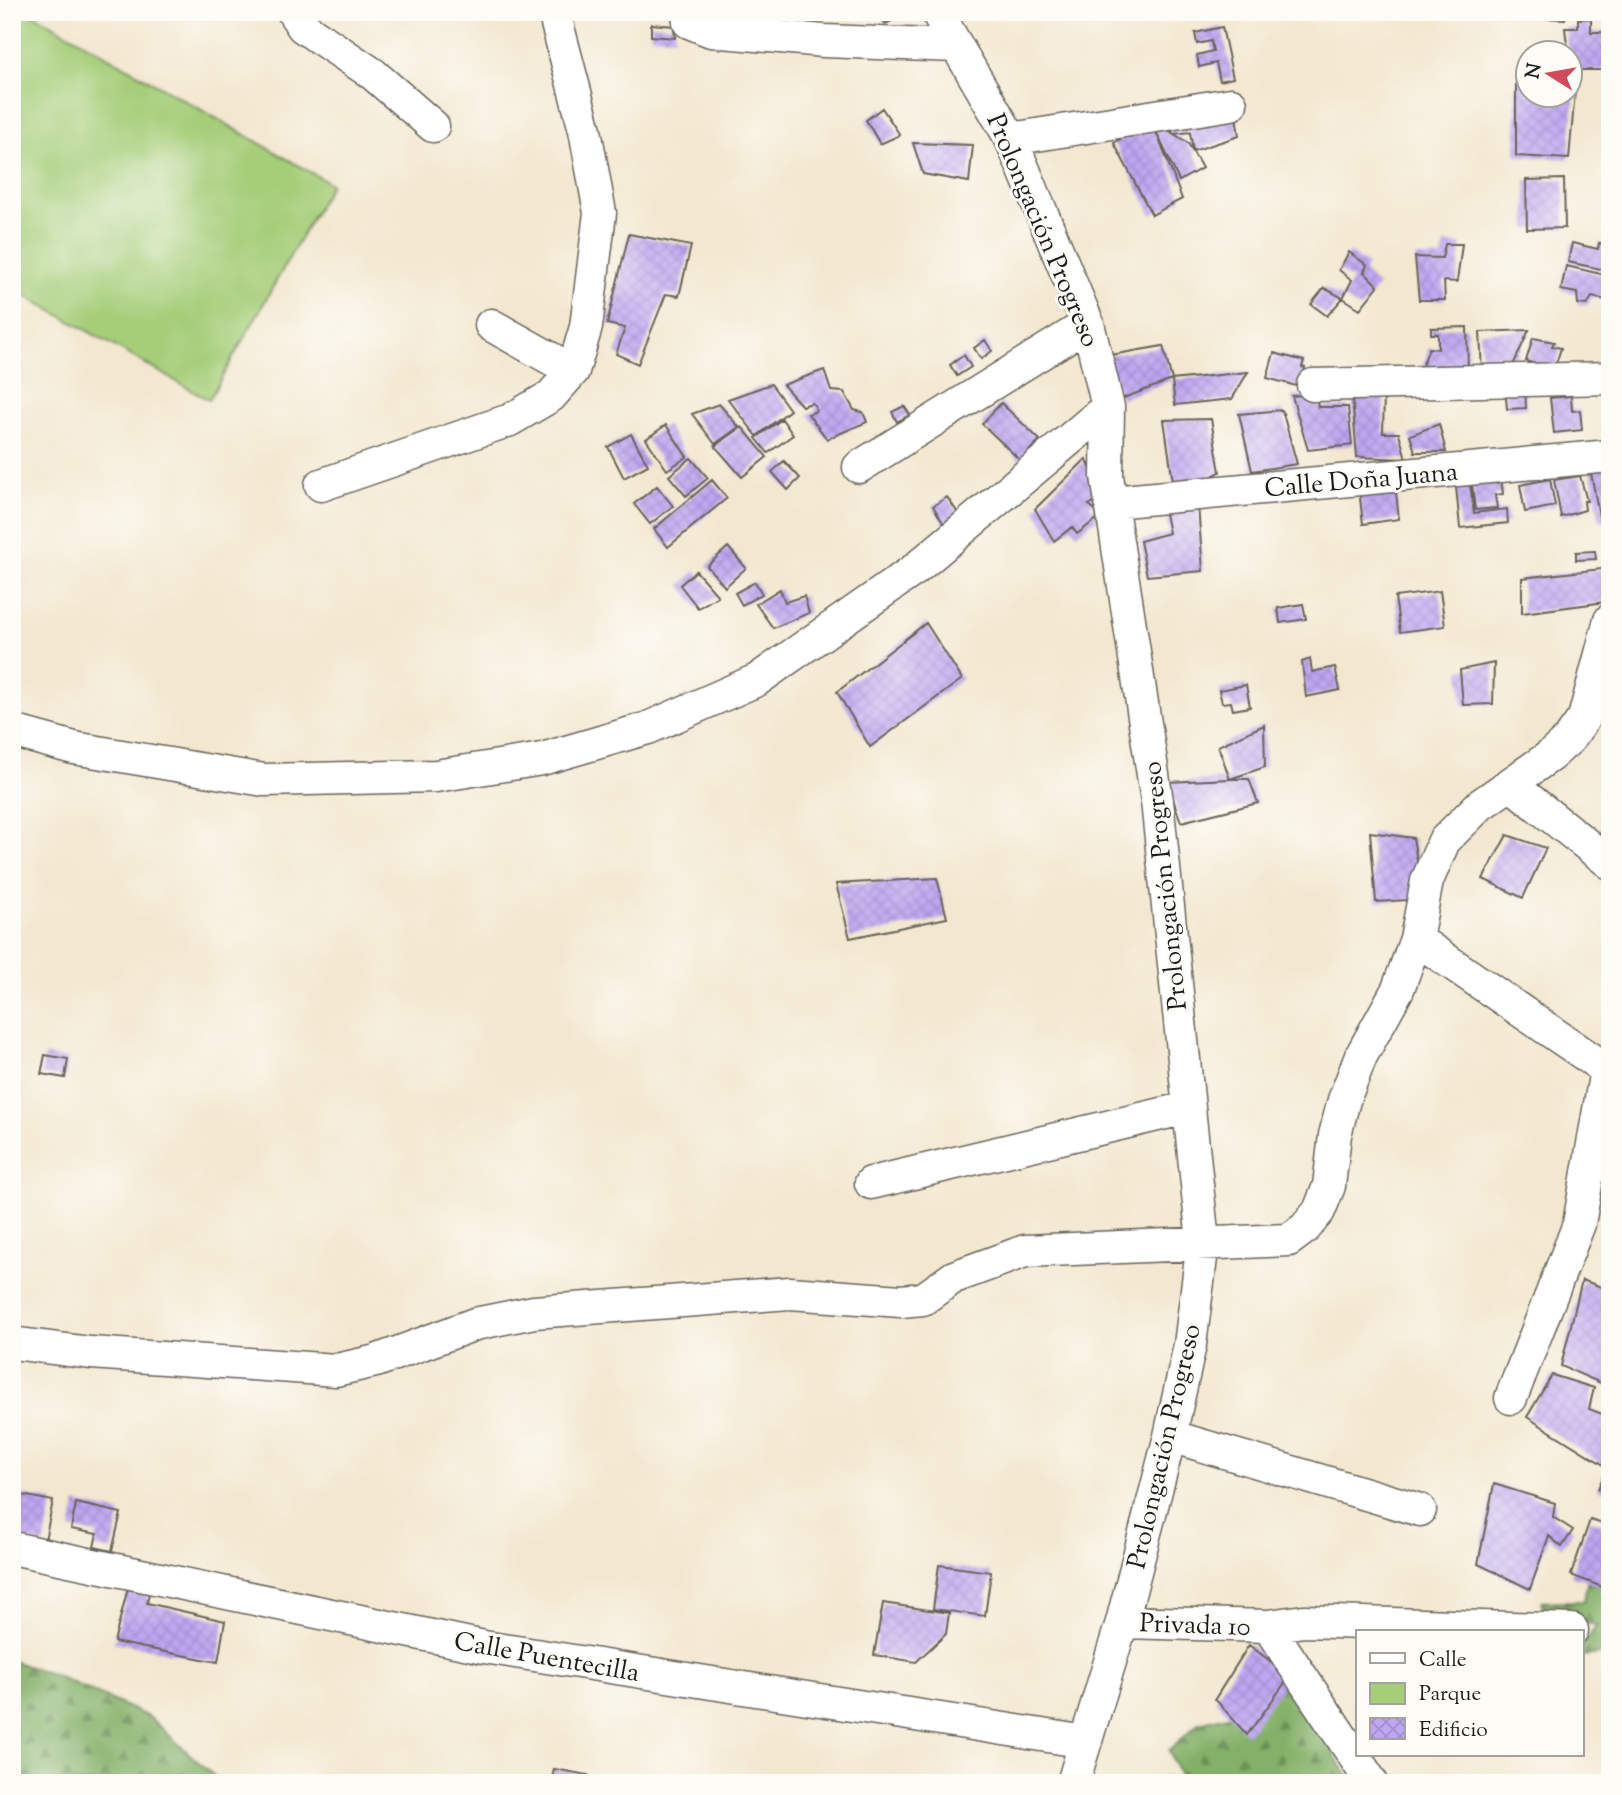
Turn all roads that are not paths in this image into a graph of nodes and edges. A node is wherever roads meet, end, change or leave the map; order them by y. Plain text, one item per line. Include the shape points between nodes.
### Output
1 (293, 12) edge
2 (554, 12) edge
3 (688, 12) edge
4 (937, 12) edge
5 (957, 46) junction
6 (1231, 104) dead end
7 (433, 126) dead end
8 (1011, 139) junction
9 (1088, 324) junction
10 (491, 325) dead end
11 (573, 372) junction
12 (1610, 378) edge
13 (1313, 385) dead end
14 (1108, 407) junction
15 (1610, 456) edge
16 (859, 467) dead end
17 (321, 485) dead end
18 (1112, 502) junction
19 (1610, 620) edge
20 (12, 732) edge
21 (1510, 784) junction
22 (1610, 863) edge
23 (1416, 939) junction
24 (1608, 1071) edge
25 (1187, 1108) junction
26 (871, 1183) dead end
27 (1203, 1242) junction
28 (12, 1343) edge
29 (1511, 1398) dead end
30 (1170, 1436) junction
31 (1420, 1510) dead end
32 (12, 1548) edge
33 (1122, 1622) junction
34 (1268, 1626) junction
35 (1572, 1630) dead end
36 (1086, 1741) junction
37 (1073, 1783) edge
38 (1372, 1783) edge

1 - 7 street via 303,27 373,74
2 - 11 street via 600,213 586,327
3 - 5 street via 689,22 711,31
4 - 5 street, Prolongación Progreso
5 - 8 street, Prolongación Progreso
6 - 8 street
8 - 9 street, Prolongación Progreso
9 - 14 street, Prolongación Progreso
9 - 16 street
10 - 11 street
11 - 17 street via 551,396 510,421
12 - 13 street
14 - 18 street, Prolongación Progreso via 1107,476
14 - 20 street via 914,570 757,680 635,732 542,759 436,776 264,780 74,748
15 - 18 street, Calle Doña Juana
18 - 25 street, Prolongación Progreso via 1157,801
19 - 21 street via 1584,718 1550,756
21 - 22 street
21 - 23 street via 1480,805 1444,841 1427,881
23 - 24 street
23 - 27 street via 1398,989 1361,1056 1344,1100 1329,1186 1319,1211 1289,1240
24 - 29 street via 1579,1224
25 - 26 street
25 - 27 street, Prolongación Progreso
27 - 28 street via 1025,1251 954,1277 923,1298 901,1301 790,1293 534,1312 475,1324 376,1361 336,1370
27 - 30 street, Prolongación Progreso via 1190,1345
30 - 31 street
30 - 33 street, Prolongación Progreso
32 - 36 street, Calle Puentecilla via 484,1647
33 - 34 street, Privada 10
33 - 36 street, Prolongación Progreso
34 - 35 street, Privada 10 via 1304,1621
34 - 38 street, Privada 10
36 - 37 street, Prolongación Progreso

